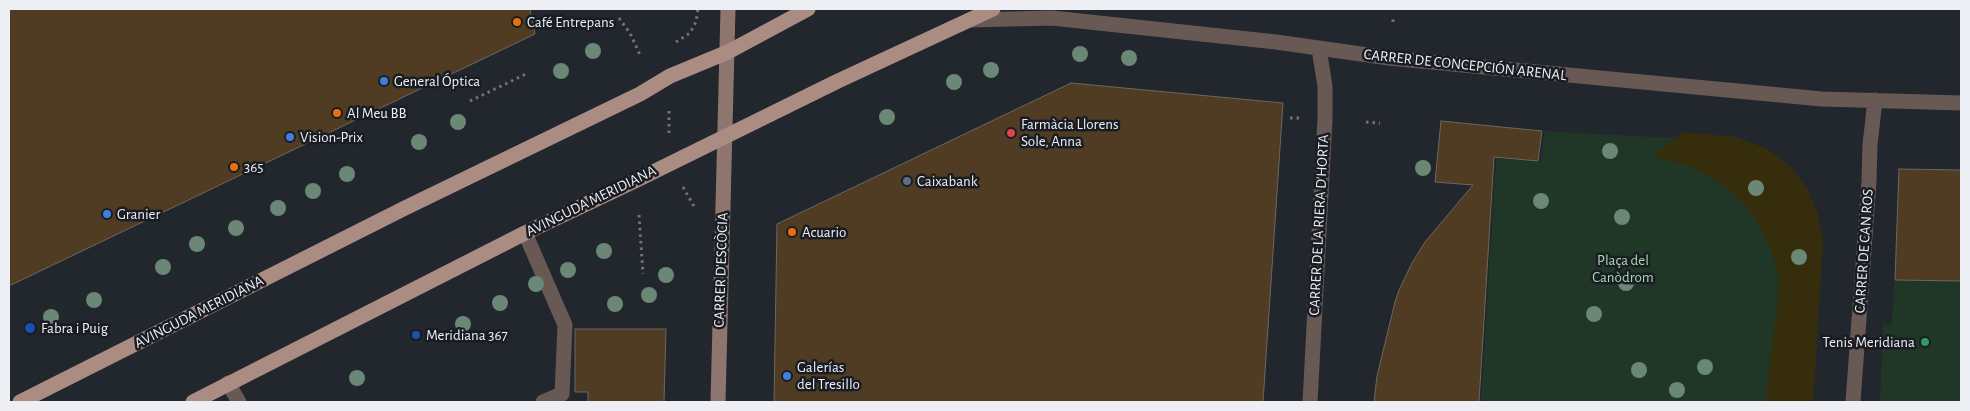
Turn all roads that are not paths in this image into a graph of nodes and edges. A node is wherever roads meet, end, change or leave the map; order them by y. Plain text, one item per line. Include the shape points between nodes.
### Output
1 (728, 9) edge
2 (808, 9) edge
3 (993, 9) edge
4 (969, 20) junction
5 (1318, 49) junction
6 (728, 52) junction
7 (1875, 100) junction
8 (1961, 103) edge
9 (724, 138) junction
10 (525, 233) junction
11 (228, 383) junction
12 (20, 402) edge
13 (193, 402) edge
14 (239, 402) edge
15 (543, 402) edge
16 (718, 402) edge
17 (1310, 402) edge
18 (1853, 402) edge

1 - 6 main road, CARRER D'ESCÒCIA
2 - 6 main road, AVINGUDA MERIDIANA
3 - 4 main road, AVINGUDA MERIDIANA
4 - 5 street, CARRER DE CONCEPCIÓN ARENAL via 1052,18
4 - 9 main road, AVINGUDA MERIDIANA
5 - 7 street, CARRER DE CONCEPCIÓN ARENAL via 1822,100
5 - 17 street, CARRER DE LA RIERA D'HORTA via 1325,86 1325,119
6 - 9 main road, CARRER D'ESCÒCIA
6 - 12 main road, AVINGUDA MERIDIANA via 670,76 640,94
7 - 8 street, CARRER DE CONCEPCIÓN ARENAL
7 - 18 street, CARRER DE CAN ROS
9 - 10 main road, AVINGUDA MERIDIANA
9 - 16 main road, CARRER D'ESCÒCIA
10 - 11 main road, AVINGUDA MERIDIANA
10 - 15 street via 565,326 562,394
11 - 13 main road, AVINGUDA MERIDIANA
11 - 14 street

